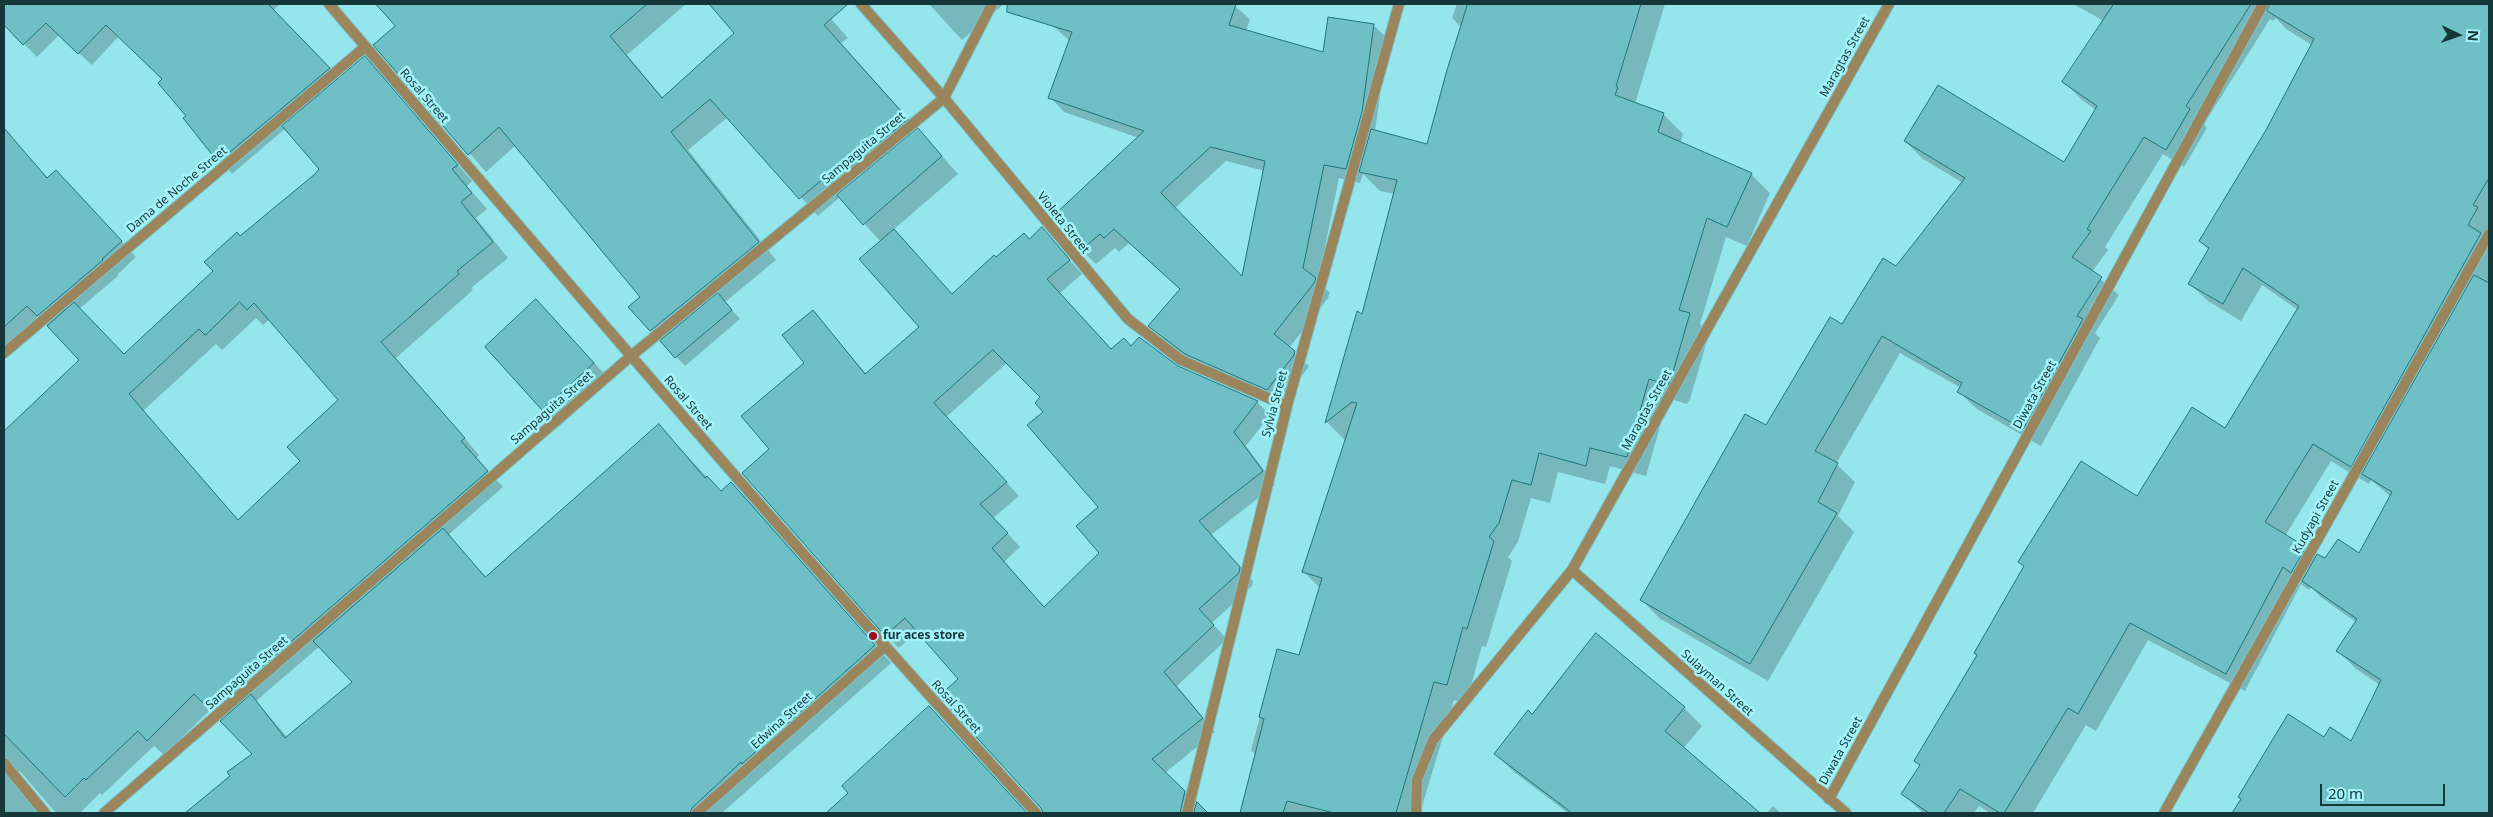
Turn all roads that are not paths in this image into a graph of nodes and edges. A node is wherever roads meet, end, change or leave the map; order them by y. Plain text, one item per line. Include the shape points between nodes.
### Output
1 (329, 4) edge
2 (861, 4) edge
3 (992, 4) edge
4 (1398, 4) edge
5 (1889, 4) edge
6 (2262, 4) edge
7 (366, 46) junction
8 (944, 98) junction
9 (2489, 234) edge
10 (4, 354) edge
11 (630, 356) junction
12 (1287, 406) junction
13 (1572, 570) junction
14 (884, 647) junction
15 (4, 763) edge
16 (1829, 799) junction
17 (46, 813) edge
18 (104, 813) edge
19 (696, 813) edge
20 (1036, 813) edge
21 (1187, 813) edge
22 (1416, 813) edge
23 (1846, 813) edge
24 (2164, 813) edge

1 - 7 street, Rosal Street
2 - 8 street, Violeta Street
3 - 8 street, Sampaguita Street
4 - 12 street, Sylvia Street
5 - 13 street, Maragtas Street
6 - 16 street, Diwata Street
7 - 10 street, Dama de Noche Street
7 - 11 street, Rosal Street
8 - 11 street, Sampaguita Street
8 - 12 street, Violeta Street via 1128,319 1180,360
9 - 24 street, Kudyapi Street
11 - 14 street, Rosal Street
11 - 18 street, Sampaguita Street
12 - 21 street, Sylvia Street
13 - 16 street, Sulayman Street
13 - 22 street, Maragtas Street via 1433,740 1417,780
14 - 19 street, Edwina Street
14 - 20 street, Rosal Street
15 - 17 street
16 - 23 street, Sulayman Street

